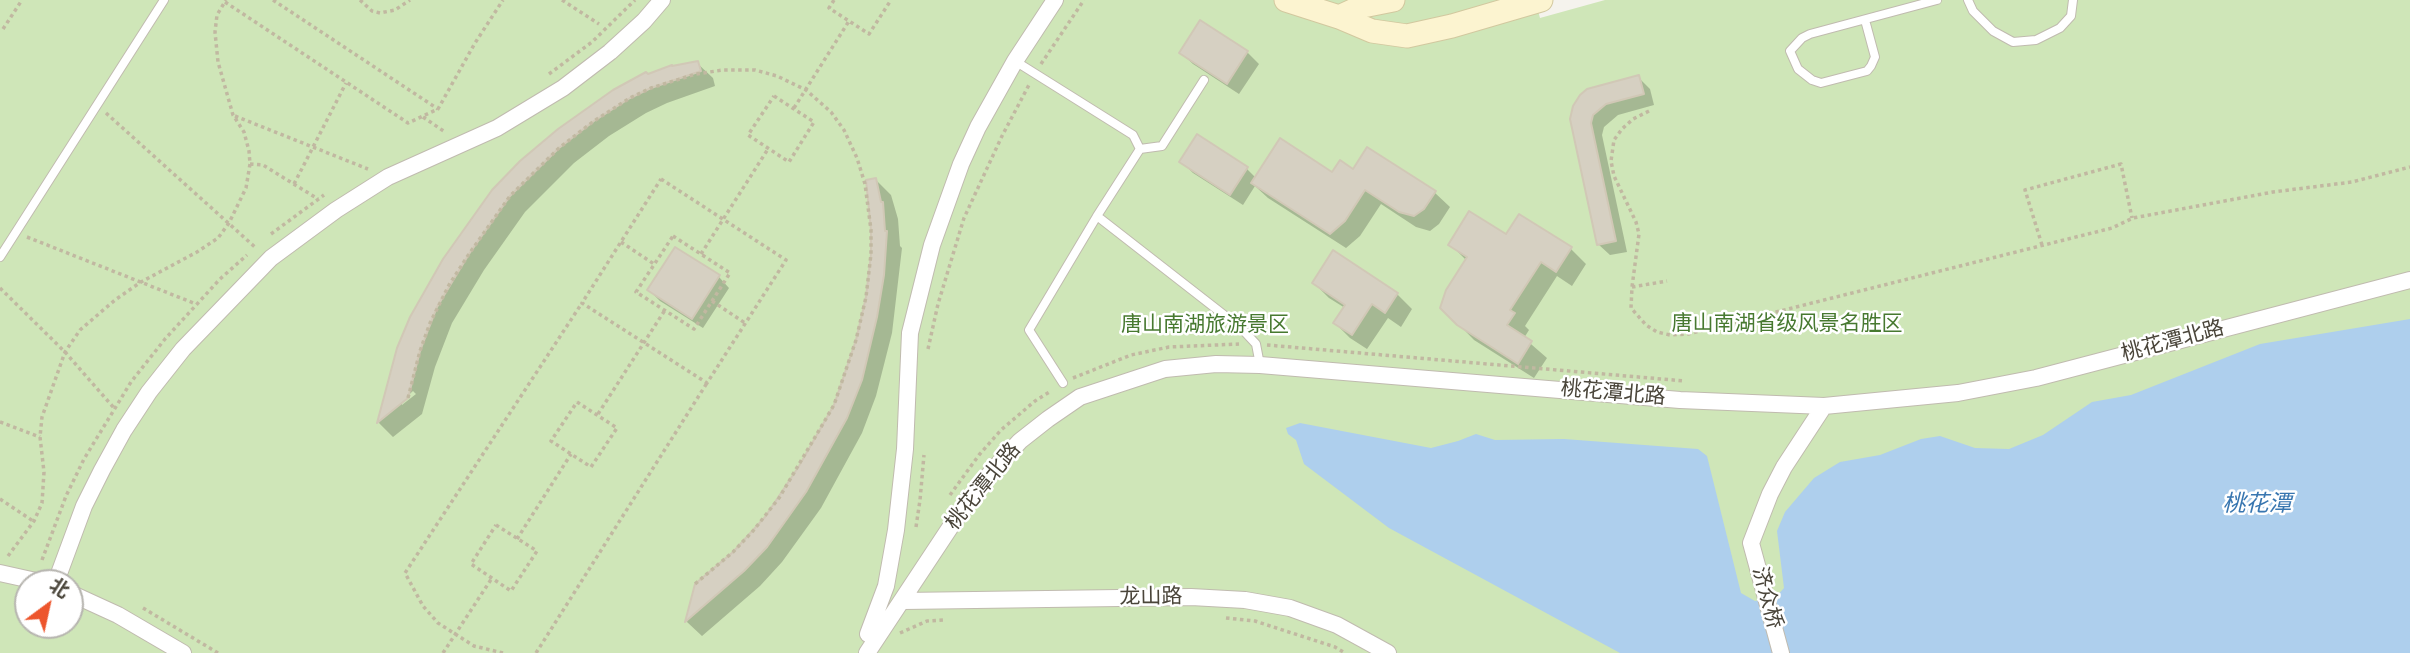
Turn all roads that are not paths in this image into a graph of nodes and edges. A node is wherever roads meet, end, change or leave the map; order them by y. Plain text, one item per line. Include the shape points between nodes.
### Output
1 (164, 0) edge
2 (662, 0) edge
3 (1055, 0) edge
4 (1286, 0) edge
5 (1313, 0) edge
6 (1393, 0) edge
7 (1541, 0) edge
8 (1937, 0) edge
9 (1968, 0) edge
10 (2073, 0) edge
11 (1339, 16) junction
12 (1865, 20) junction
13 (1015, 61) junction
14 (1204, 80) dead end
15 (1140, 149) junction
16 (1097, 216) junction
17 (0, 257) edge
18 (2410, 279) edge
19 (1260, 365) junction
20 (1063, 383) dead end
21 (1824, 406) junction
22 (61, 569) edge
23 (84, 599) edge
24 (903, 601) junction
25 (868, 634) dead end
26 (183, 653) edge
27 (867, 653) edge
28 (1388, 653) edge
29 (1781, 653) edge

1 - 17 lane
2 - 22 street via 610,52 563,88 497,128 388,177 271,258 183,349 124,430 90,494
3 - 13 street
4 - 11 main road
5 - 11 main road
6 - 11 main road
7 - 11 main road via 1407,36 1372,31
8 - 12 lane
9 - 10 lane via 1993,31 2013,42 2036,40 2060,28 2071,16
12 - 12 lane via 1802,38 1790,51 1798,69 1821,83 1867,71 1874,57
13 - 15 lane via 1133,135
13 - 25 street via 961,164 920,288 910,333 896,530 886,586
14 - 15 lane via 1161,146
15 - 16 lane
16 - 19 lane via 1242,329 1256,344
16 - 20 lane via 1029,330
18 - 21 street, 桃花潭北路 via 2036,378 1958,393
19 - 21 street, 桃花潭北路 via 1680,400
19 - 24 street, 桃花潭北路 via 1165,369 1080,397 1020,441 992,471
21 - 29 street, 济众桥 via 1784,467 1751,543
23 - 26 street
24 - 27 street, 桃花潭北路
24 - 28 street, 龙山路 via 1245,600 1290,608 1337,625

